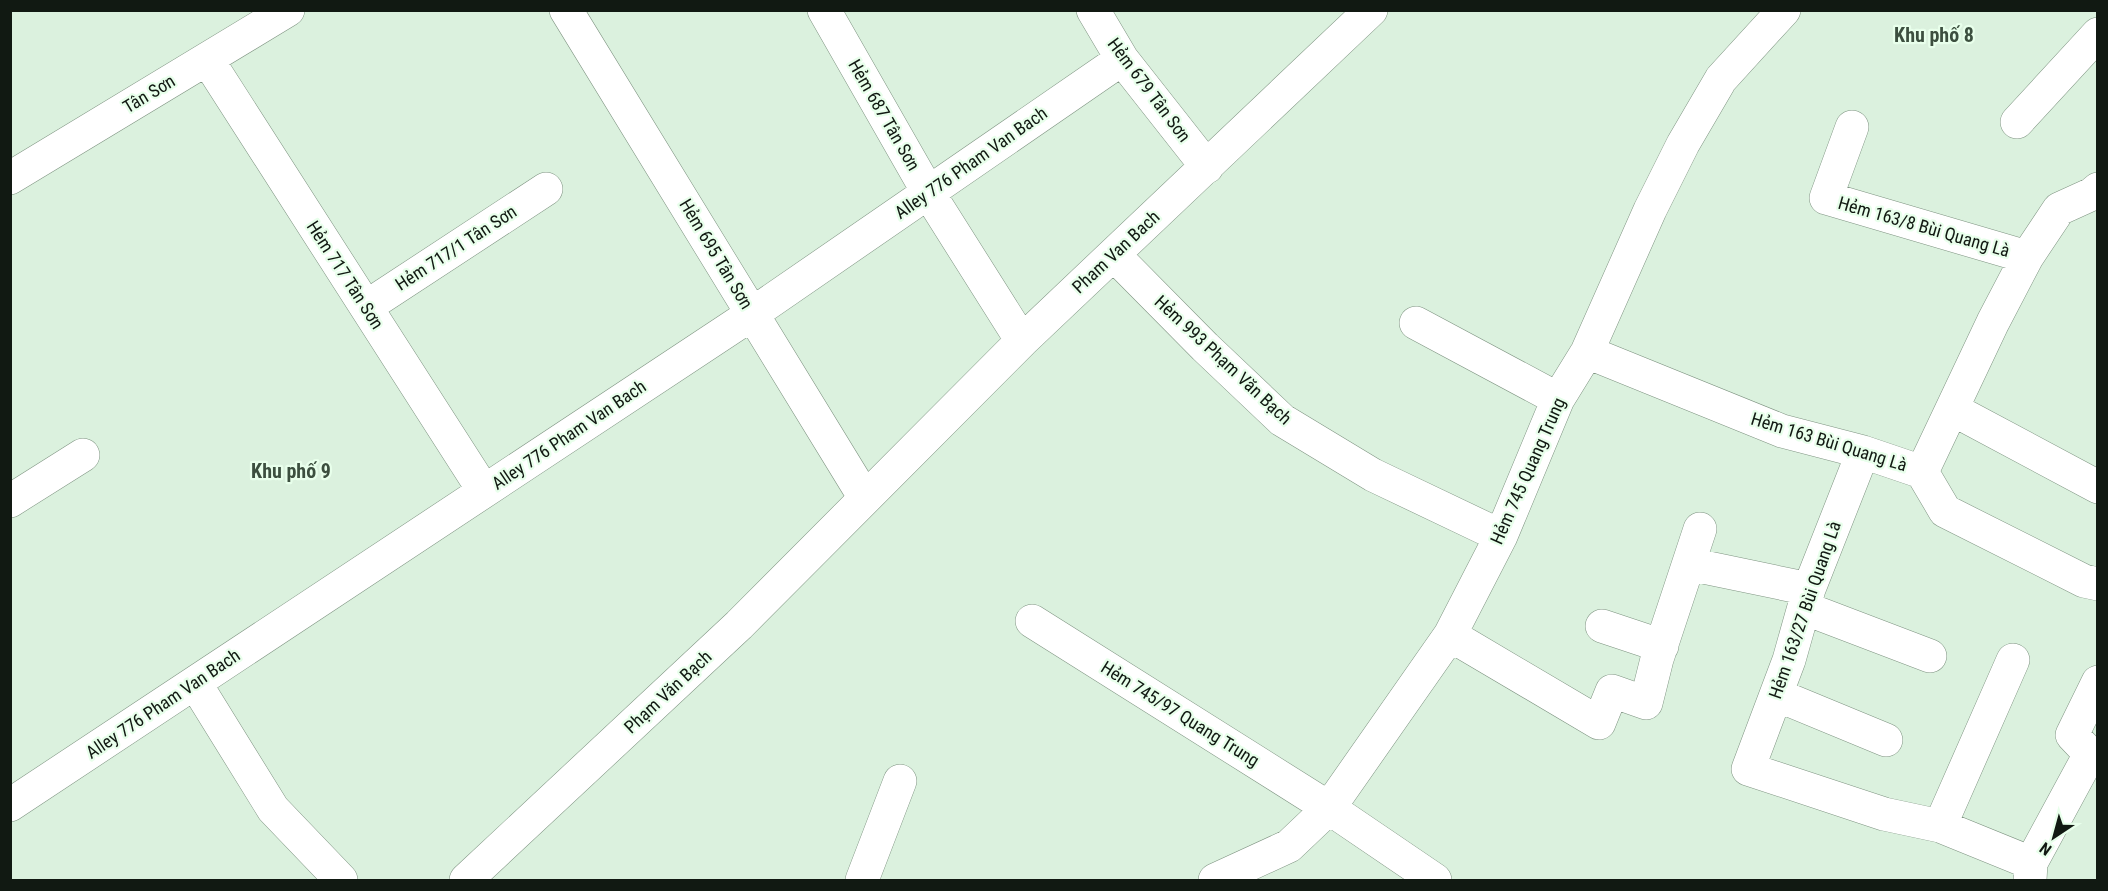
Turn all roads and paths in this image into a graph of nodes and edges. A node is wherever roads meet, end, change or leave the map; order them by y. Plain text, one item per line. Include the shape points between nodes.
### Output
1 (288, 10) edge
2 (566, 10) edge
3 (824, 10) edge
4 (1093, 10) edge
5 (1371, 10) edge
6 (1784, 10) edge
7 (2097, 34) edge
8 (207, 59) junction
9 (1122, 59) junction
10 (2017, 122) dead end
11 (1852, 127) dead end
12 (1207, 167) junction
13 (10, 178) edge
14 (546, 189) dead end
15 (928, 192) junction
16 (2096, 193) edge
17 (1114, 255) junction
18 (2027, 257) junction
19 (366, 307) junction
20 (752, 314) junction
21 (1416, 323) dead end
22 (1022, 341) junction
23 (1587, 352) junction
24 (1558, 399) junction
25 (1952, 409) junction
26 (1863, 452) junction
27 (83, 455) dead end
28 (1922, 472) junction
29 (2097, 487) edge
30 (484, 491) junction
31 (865, 498) junction
32 (10, 501) edge
33 (1700, 529) dead end
34 (1502, 536) junction
35 (1689, 564) junction
36 (2097, 584) edge
37 (1806, 598) junction
38 (1032, 621) dead end
39 (1602, 626) dead end
40 (1450, 635) junction
41 (1662, 646) junction
42 (1930, 656) dead end
43 (2013, 660) dead end
44 (2097, 682) edge
45 (195, 683) junction
46 (1777, 695) junction
47 (1886, 740) dead end
48 (2093, 752) edge
49 (900, 781) dead end
50 (10, 805) edge
51 (1329, 808) junction
52 (1940, 826) junction
53 (2030, 872) edge
54 (341, 880) edge
55 (466, 880) edge
56 (862, 880) edge
57 (1215, 880) edge
58 (1435, 880) edge

1 - 8 street, Tân Sơn
2 - 20 street, Hẻm 695 Tân Sơn
3 - 15 street, Hẻm 687 Tân Sơn
4 - 9 street, Hẻm 679 Tân Sơn
5 - 12 street, Pham Van Bach
6 - 23 street, Hẻm 745 Quang Trung via 1721,80 1683,144
7 - 10 street
8 - 13 street, Tân Sơn
8 - 19 street, Hẻm 717 Tân Sơn
9 - 12 street, Hẻm 679 Tân Sơn
9 - 15 street, Alley 776 Pham Van Bach
11 - 18 street, Hẻm 163/8 Bùi Quang Là via 1826,198
12 - 17 street, Pham Van Bach
14 - 19 street, Hẻm 717/1 Tân Sơn
15 - 20 street, Alley 776 Pham Van Bach
15 - 22 street, Hẻm 687 Tân Sơn
16 - 18 street, Hẻm 163 Bùi Quang Là via 2059,209
17 - 22 street, Pham Van Bach
17 - 34 street, Hẻm 993 Phạm Văn Bạch via 1282,420 1373,475
18 - 25 street, Hẻm 163 Bùi Quang Là
19 - 30 street, Hẻm 717 Tân Sơn
20 - 30 street, Alley 776 Pham Van Bach
20 - 31 street, Hẻm 695 Tân Sơn
21 - 24 street
22 - 31 street, Pham Van Bach
23 - 24 street, Hẻm 745 Quang Trung
23 - 26 street, Hẻm 163 Bùi Quang Là via 1782,431
24 - 34 street, Hẻm 745 Quang Trung
25 - 28 street, Hẻm 163 Bùi Quang Là
25 - 29 street
26 - 28 street, Hẻm 163 Bùi Quang Là
26 - 37 street, Hẻm 163/27 Bùi Quang Là
27 - 32 street
28 - 36 street via 1945,510
30 - 45 street, Alley 776 Pham Van Bach
31 - 55 street, Phạm Văn Bạch via 740,625
33 - 35 street
34 - 40 street, Hẻm 745 Quang Trung
35 - 37 street
35 - 41 street
37 - 42 street
37 - 46 street, Hẻm 163/27 Bùi Quang Là
38 - 51 street, Hẻm 745/97 Quang Trung
39 - 41 street
40 - 41 street via 1599,723 1612,691 1646,703
40 - 51 street, Hẻm 745 Quang Trung
43 - 52 street
44 - 48 street via 2072,735
45 - 50 street, Alley 776 Pham Van Bach
45 - 54 street via 273,809
46 - 47 street
46 - 52 street, Hẻm 163/27 Bùi Quang Là via 1748,770 1884,814
48 - 53 street
49 - 56 street
51 - 57 street, Hẻm 745 Quang Trung via 1289,846
51 - 58 street, Hẻm 745/97 Quang Trung
52 - 53 street

